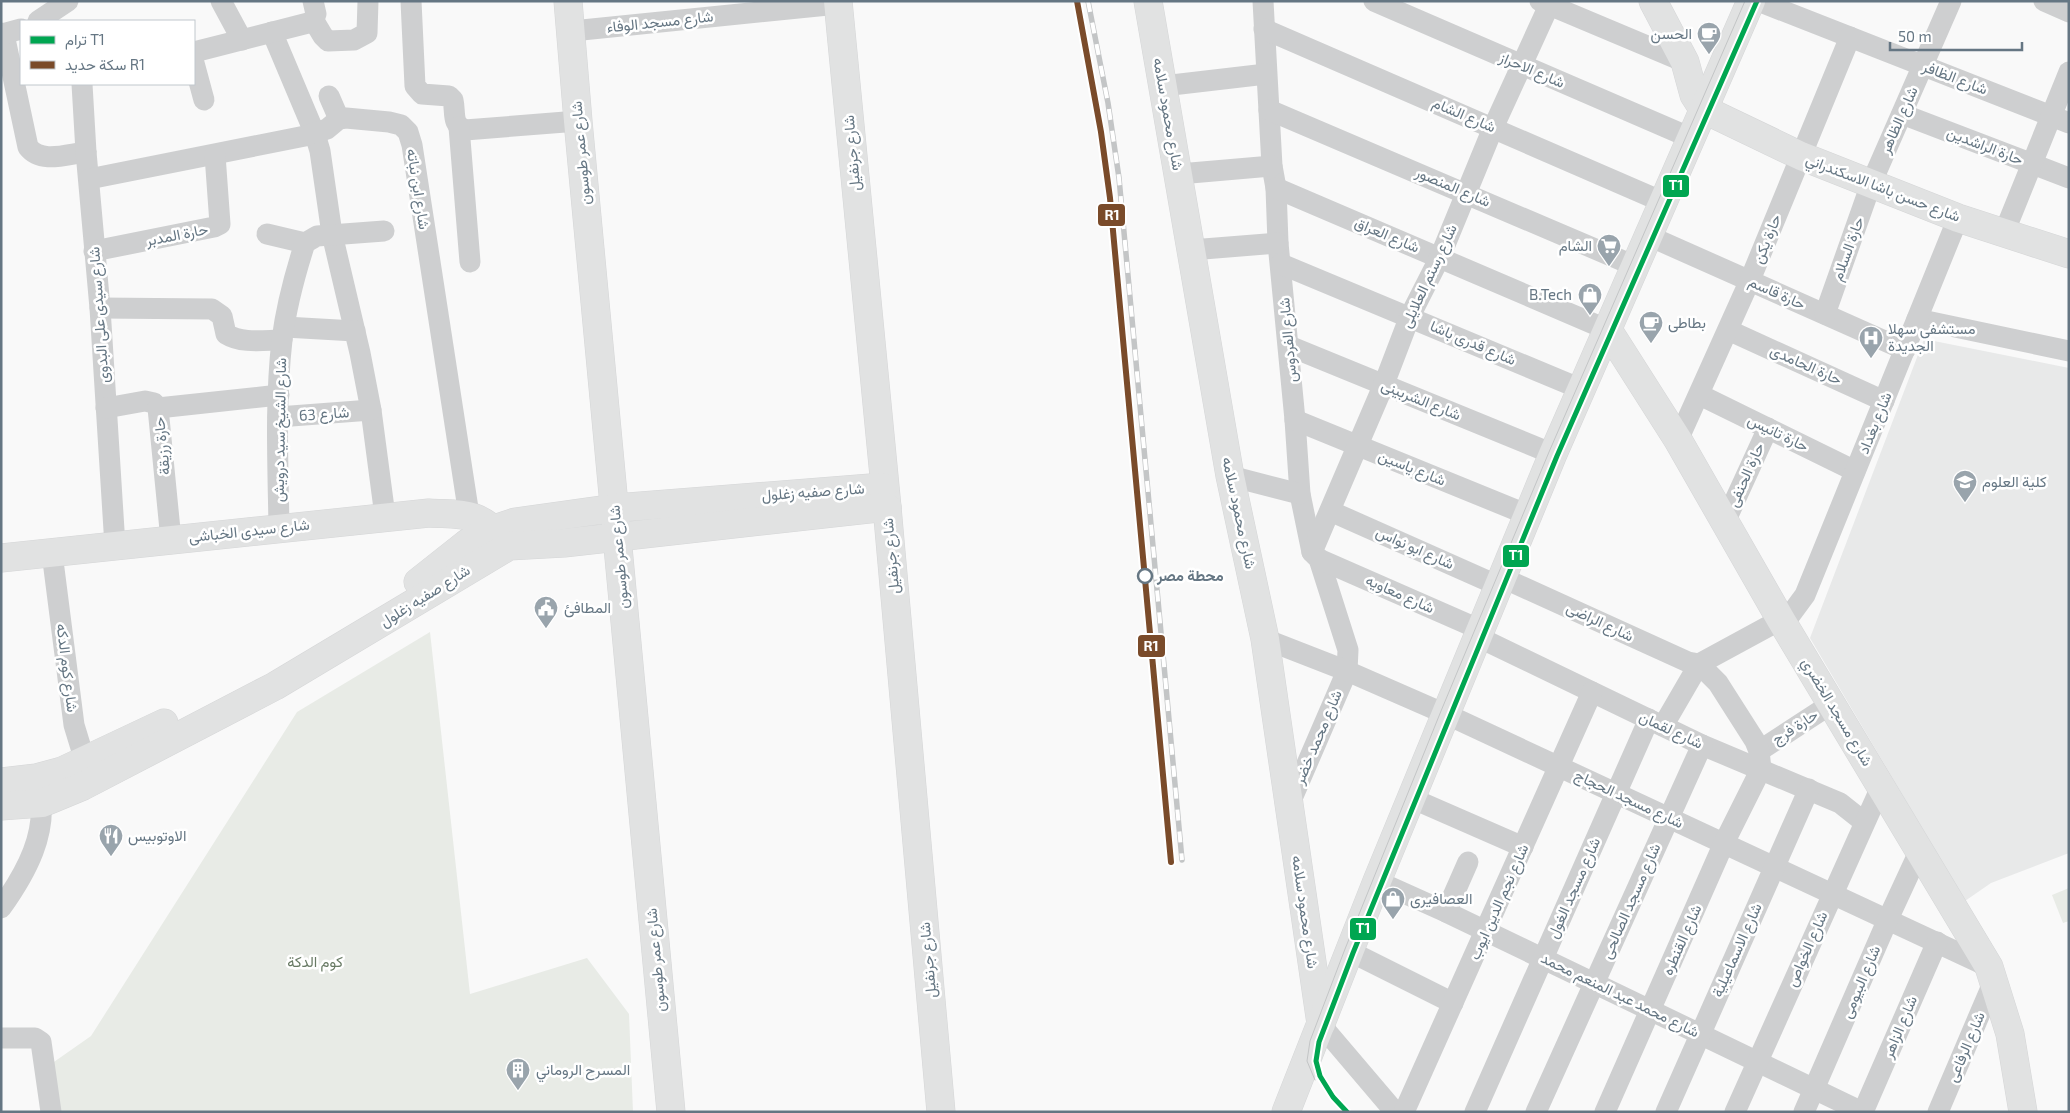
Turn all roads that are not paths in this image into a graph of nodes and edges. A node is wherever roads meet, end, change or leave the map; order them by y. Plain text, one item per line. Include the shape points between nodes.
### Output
1 (68, 1) edge
2 (368, 1) edge
3 (411, 1) edge
4 (568, 1) edge
5 (1148, 1) edge
6 (1263, 1) edge
7 (1374, 1) edge
8 (1653, 1) edge
9 (1751, 1) edge
10 (1758, 1) edge
11 (1951, 1) edge
12 (2044, 1) edge
13 (838, 2) edge
14 (1547, 2) edge
15 (225, 3) edge
16 (314, 11) edge
17 (2069, 12) edge
18 (40, 20) edge
19 (20, 29) edge
20 (1264, 29) junction
21 (572, 31) junction
22 (272, 32) junction
23 (2, 34) edge
24 (1850, 37) junction
25 (242, 40) junction
26 (195, 52) edge
27 (1685, 62) junction
28 (1522, 65) junction
29 (1923, 66) junction
30 (195, 67) edge
31 (12, 72) edge
32 (2069, 72) edge
33 (1266, 74) junction
34 (82, 85) edge
35 (1162, 86) junction
36 (329, 96) dead end
37 (204, 100) dead end
38 (1703, 109) junction
39 (1270, 110) junction
40 (1902, 114) junction
41 (339, 119) junction
42 (2060, 119) edge
43 (578, 121) junction
44 (459, 127) junction
45 (1493, 128) junction
46 (315, 134) junction
47 (1691, 138) junction
48 (86, 152) junction
49 (216, 155) junction
50 (1801, 156) junction
51 (2031, 164) junction
52 (1272, 166) junction
53 (1179, 174) junction
54 (2069, 178) edge
55 (88, 180) junction
56 (1871, 184) junction
57 (1276, 188) junction
58 (1466, 193) junction
59 (1663, 202) junction
60 (1958, 218) junction
61 (384, 230) dead end
62 (2004, 233) junction
63 (267, 234) dead end
64 (332, 234) junction
65 (1649, 236) junction
66 (305, 243) junction
67 (1278, 243) junction
68 (1191, 250) junction
69 (94, 251) junction
70 (2069, 254) edge
71 (1440, 257) junction
72 (470, 262) dead end
73 (1281, 264) junction
74 (1635, 266) junction
75 (1750, 280) junction
76 (100, 308) junction
77 (1825, 314) junction
78 (1410, 316) junction
79 (1917, 319) junction
80 (1608, 330) junction
81 (1728, 330) junction
82 (355, 331) junction
83 (284, 334) junction
84 (1289, 346) junction
85 (1905, 350) junction
86 (2069, 351) edge
87 (1384, 384) junction
88 (1581, 388) junction
89 (279, 395) junction
90 (1700, 395) junction
91 (1884, 401) junction
92 (106, 408) junction
93 (158, 408) junction
94 (371, 410) junction
95 (278, 417) junction
96 (1295, 420) junction
97 (1768, 428) junction
98 (1678, 440) junction
99 (1357, 445) junction
100 (1553, 454) junction
101 (1855, 471) junction
102 (1230, 476) junction
103 (1300, 494) junction
104 (885, 497) junction
105 (615, 508) junction
106 (1330, 511) junction
107 (469, 515) junction
108 (1528, 515) junction
109 (385, 516) junction
110 (1725, 522) junction
111 (279, 528) junction
112 (618, 536) junction
113 (501, 538) junction
114 (171, 540) junction
115 (115, 546) junction
116 (52, 553) junction
117 (1316, 555) junction
118 (1, 558) edge
119 (1501, 582) junction
120 (1781, 620) junction
121 (1480, 634) junction
122 (1265, 639) junction
123 (1701, 662) junction
124 (1347, 671) junction
125 (1592, 692) junction
126 (1831, 704) junction
127 (1446, 714) junction
128 (1656, 723) junction
129 (1702, 744) junction
130 (1760, 760) junction
131 (96, 766) junction
132 (1559, 766) junction
133 (1, 782) edge
134 (1881, 786) junction
135 (1809, 789) junction
136 (39, 791) junction
137 (1616, 793) junction
138 (1411, 798) junction
139 (1290, 803) junction
140 (1, 806) edge
141 (1669, 818) junction
142 (1864, 822) junction
143 (1724, 843) junction
144 (1523, 847) junction
145 (1919, 852) junction
146 (1468, 862) dead end
147 (1773, 866) junction
148 (1377, 881) junction
149 (1832, 894) junction
150 (1, 908) edge
151 (1446, 912) junction
152 (1888, 919) junction
153 (1486, 931) junction
154 (1936, 942) junction
155 (1349, 951) junction
156 (1543, 959) junction
157 (1991, 975) junction
158 (1594, 983) junction
159 (1453, 1003) junction
160 (1651, 1010) junction
161 (1322, 1025) junction
162 (1700, 1034) junction
163 (1, 1038) edge
164 (1758, 1062) junction
165 (1814, 1089) junction
166 (50, 1112) edge
167 (671, 1112) edge
168 (941, 1112) edge
169 (1286, 1112) edge
170 (1395, 1112) edge
171 (1404, 1112) edge
172 (1475, 1112) edge
173 (1536, 1112) edge
174 (1605, 1112) edge
175 (1666, 1112) edge
176 (1735, 1112) edge
177 (1804, 1112) edge
178 (1862, 1112) edge
179 (1938, 1112) edge
180 (2023, 1112) edge

1 - 18 street
2 - 16 street via 367,33 354,40 328,42
3 - 44 street via 415,86 422,94 449,96 453,100 454,121
4 - 21 main road, شارع عمر طوسون
5 - 35 main road, شارع محمود سلامه
6 - 20 street, شارع الفردوس
7 - 28 street, شارع الاحراز
8 - 27 main road
9 - 38 main road
10 - 24 street, شارع الظافر
11 - 29 street, شارع الظاهر
12 - 17 street
13 - 21 street, شارع مسجد الوفاء
13 - 104 main road, شارع جرنفيل
14 - 27 street
14 - 28 street, شارع رستم العلايلى
15 - 25 street
16 - 22 street via 309,24
19 - 23 street
20 - 33 street, شارع الفردوس
20 - 45 street, شارع الشام
21 - 43 main road, شارع عمر طوسون
22 - 25 street
22 - 46 street
23 - 31 street
24 - 29 street, شارع الظافر
24 - 50 street, حارة يكن
25 - 26 street
27 - 38 main road via 1694,95
28 - 45 street, شارع رستم العلايلى
28 - 47 street, شارع الاحراز
29 - 40 street, شارع الظاهر
29 - 42 street, شارع الظافر
30 - 37 street
31 - 48 street via 32,153 44,158
32 - 42 street
33 - 35 street
33 - 39 street, شارع الفردوس
34 - 48 street, شارع سيدى على البدوى
35 - 53 main road, شارع محمود سلامه
36 - 41 street
38 - 47 main road
38 - 50 main road, شارع حسن باشا الاسكندراني
39 - 52 street, شارع الفردوس
39 - 58 street, شارع المنصور
40 - 51 street, حارة الراشدين
40 - 56 street, شارع الظاهر
41 - 46 street
41 - 107 street, شارع ابن نباته via 390,122 401,125 408,132
42 - 51 street
43 - 44 street via 465,130
43 - 105 main road, شارع عمر طوسون
44 - 72 street
45 - 58 street, شارع رستم العلايلى
45 - 59 street, شارع الشام
46 - 49 street
46 - 64 street
47 - 59 main road
48 - 55 street, شارع سيدى على البدوى
49 - 55 street
49 - 69 street, حارة المدبر via 220,224
50 - 56 main road, شارع حسن باشا الاسكندراني
50 - 75 street, حارة يكن
51 - 54 street, حارة الراشدين
51 - 62 street
52 - 53 street
52 - 57 street, شارع الفردوس
53 - 68 main road, شارع محمود سلامه
55 - 69 street, شارع سيدى على البدوى
56 - 60 main road, شارع حسن باشا الاسكندراني
56 - 77 street, حارة السلام
57 - 67 street, شارع الفردوس
57 - 71 street, شارع العراق
58 - 71 street, شارع رستم العلايلى
58 - 74 street, شارع المنصور
59 - 65 main road
60 - 62 main road, شارع حسن باشا الاسكندراني
60 - 79 street, شارع بغداد
61 - 64 street
62 - 70 main road, شارع حسن باشا الاسكندراني
63 - 66 street
64 - 66 street via 317,236
64 - 82 street
65 - 74 main road
65 - 75 street, حارة قاسم
66 - 83 street, شارع الشيخ سيد درويش
67 - 68 street
67 - 73 street, شارع الفردوس
68 - 102 main road, شارع محمود سلامه
69 - 76 street, شارع سيدى على البدوى
71 - 78 street, شارع رستم العلايلى
71 - 80 street, شارع العراق
73 - 78 street, شارع قدرى باشا
73 - 84 street, شارع الفردوس
74 - 80 main road
75 - 77 street, حارة قاسم
75 - 81 street, حارة يكن
76 - 83 street via 212,309 222,316 226,334 232,338 239,340
76 - 92 street, شارع سيدى على البدوى
77 - 85 street, حارة قاسم
78 - 87 street, شارع رستم العلايلى
78 - 88 street, شارع قدرى باشا
79 - 85 street, شارع بغداد
79 - 86 street
80 - 88 main road
80 - 98 main road, شارع مسجد الخضري
81 - 90 street, حارة يكن
81 - 91 street, حارة الحامدى
82 - 83 street
82 - 94 street
83 - 89 street, شارع الشيخ سيد درويش
84 - 87 street, شارع الشربينى
84 - 96 street, شارع الفردوس
85 - 91 street, شارع بغداد
87 - 99 street, شارع رستم العلايلى
87 - 100 street, شارع الشربينى
88 - 100 main road
89 - 93 street
89 - 95 street, شارع الشيخ سيد درويش
90 - 97 street, حارة تانيس
90 - 98 street, حارة يكن
91 - 101 street, شارع بغداد
92 - 93 street, حارة رزيقة via 145,401 154,403
92 - 115 street, شارع سيدى على البدوى
93 - 114 street, حارة رزيقة
94 - 95 street, شارع 63
94 - 109 street
95 - 111 street, شارع الشيخ سيد درويش
96 - 99 street, شارع ياسين
96 - 103 street, شارع الفردوس
97 - 101 street, حارة تانيس
97 - 110 street, حارة الحنفى
98 - 110 main road, شارع مسجد الخضري
99 - 106 street, شارع رستم العلايلى
99 - 108 street, شارع ياسين
100 - 108 main road
101 - 120 street, شارع بغداد via 1805,595 1791,614
102 - 103 street
102 - 122 main road, شارع محمود سلامه
103 - 117 street, شارع الفردوس
104 - 105 main road, شارع صفيه زغلول
104 - 112 main road, شارع صفيه زغلول
104 - 168 main road, شارع جرنفيل
105 - 112 main road, شارع عمر طوسون
105 - 113 main road, شارع صفيه زغلول via 515,522
106 - 117 street, شارع رستم العلايلى
106 - 119 street, شارع ابو نواس
107 - 109 main road, شارع سيدى الخباشى
107 - 113 main road, شارع سيدى الخباشى via 483,521
108 - 119 main road
109 - 111 main road, شارع سيدى الخباشى
110 - 120 main road, شارع مسجد الخضري
111 - 114 main road, شارع سيدى الخباشى
112 - 113 main road, شارع صفيه زغلول
112 - 167 main road, شارع عمر طوسون
113 - 131 main road, شارع صفيه زغلول via 466,544 402,594 243,695
114 - 115 main road, شارع سيدى الخباشى
115 - 116 main road, شارع سيدى الخباشى
116 - 118 main road, شارع سيدى الخباشى
116 - 131 street, شارع كوم الدكه via 74,725 81,748
117 - 121 street, شارع معاويه
117 - 124 street, شارع الفردوس via 1348,650
119 - 121 main road
119 - 123 street, شارع الراضى via 1688,662
120 - 123 street, شارع بغداد
120 - 126 main road, شارع مسجد الخضري
121 - 125 street, شارع لقمان
121 - 127 main road
122 - 124 street, شارع مسجد الحجاج
122 - 139 main road, شارع محمود سلامه
123 - 128 street, شارع مسجد الغول
123 - 130 street, شارع الراضى via 1755,741
124 - 127 street, شارع مسجد الحجاج
124 - 139 street, شارع محمد خضر
125 - 128 street, شارع لقمان
125 - 132 street, شارع نجم الدين ايوب
126 - 130 street, حارة فرج
126 - 134 main road, شارع مسجد الخضري
127 - 132 street, شارع مسجد الحجاج
127 - 138 main road
128 - 129 street, شارع لقمان
128 - 137 street, شارع مسجد الغول
129 - 130 street, شارع لقمان
129 - 141 street, شارع مسجد الصالحى
130 - 135 street, شارع لقمان
130 - 143 street, شارع القنطره
131 - 136 main road, شارع صفيه زغلول via 65,794
132 - 137 street, شارع مسجد الحجاج
132 - 144 street, شارع نجم الدين ايوب
133 - 136 main road, شارع صفيه زغلول
134 - 142 street, شارع الخواص
134 - 145 main road, شارع مسجد الخضري
135 - 142 street, شارع لقمان via 1840,804
135 - 147 street, شارع الاسماعيلية
136 - 140 main road, شارع صفيه زغلول
136 - 150 street via 40,830 29,862
137 - 141 street, شارع مسجد الحجاج
137 - 156 street, شارع مسجد الغول
138 - 144 street
138 - 148 main road
139 - 161 main road, شارع محمود سلامه
141 - 143 street, شارع مسجد الحجاج
141 - 158 street, شارع مسجد الصالحى
142 - 149 street, شارع الخواص
143 - 147 street, شارع مسجد الحجاج
143 - 160 street, شارع القنطره
144 - 153 street, شارع نجم الدين ايوب
145 - 152 street, شارع البيومى
145 - 157 main road, شارع مسجد الخضري
146 - 151 street
147 - 149 street, شارع مسجد الحجاج
147 - 162 street, شارع الاسماعيلية
148 - 151 street, شارع محمد عبد المنعم محمد
148 - 155 main road
149 - 152 street, شارع مسجد الحجاج
149 - 164 street, شارع الخواص
151 - 153 street, شارع محمد عبد المنعم محمد
152 - 154 street, شارع مسجد الحجاج
152 - 165 street, شارع البيومى
153 - 156 street, شارع محمد عبد المنعم محمد
153 - 159 street, شارع نجم الدين ايوب
154 - 157 street, شارع مسجد الحجاج
154 - 178 street, شارع الزاهر
155 - 159 street
155 - 161 main road
156 - 158 street, شارع محمد عبد المنعم محمد
156 - 172 street, شارع مسجد الغول
157 - 179 street, شارع الرفاعى
157 - 180 main road, شارع مسجد الخضري via 2010,1034
158 - 160 street, شارع محمد عبد المنعم محمد
158 - 173 street, شارع مسجد الصالحى
159 - 171 street, شارع نجم الدين ايوب
160 - 162 street, شارع محمد عبد المنعم محمد
160 - 174 street, شارع القنطره
161 - 169 main road
161 - 170 street
162 - 164 street, شارع محمد عبد المنعم محمد
162 - 175 street, شارع الاسماعيلية
163 - 166 street via 35,1038 41,1042
164 - 165 street, شارع محمد عبد المنعم محمد
164 - 176 street, شارع الخواص
165 - 177 street, شارع البيومى
165 - 178 street, شارع محمد عبد المنعم محمد

